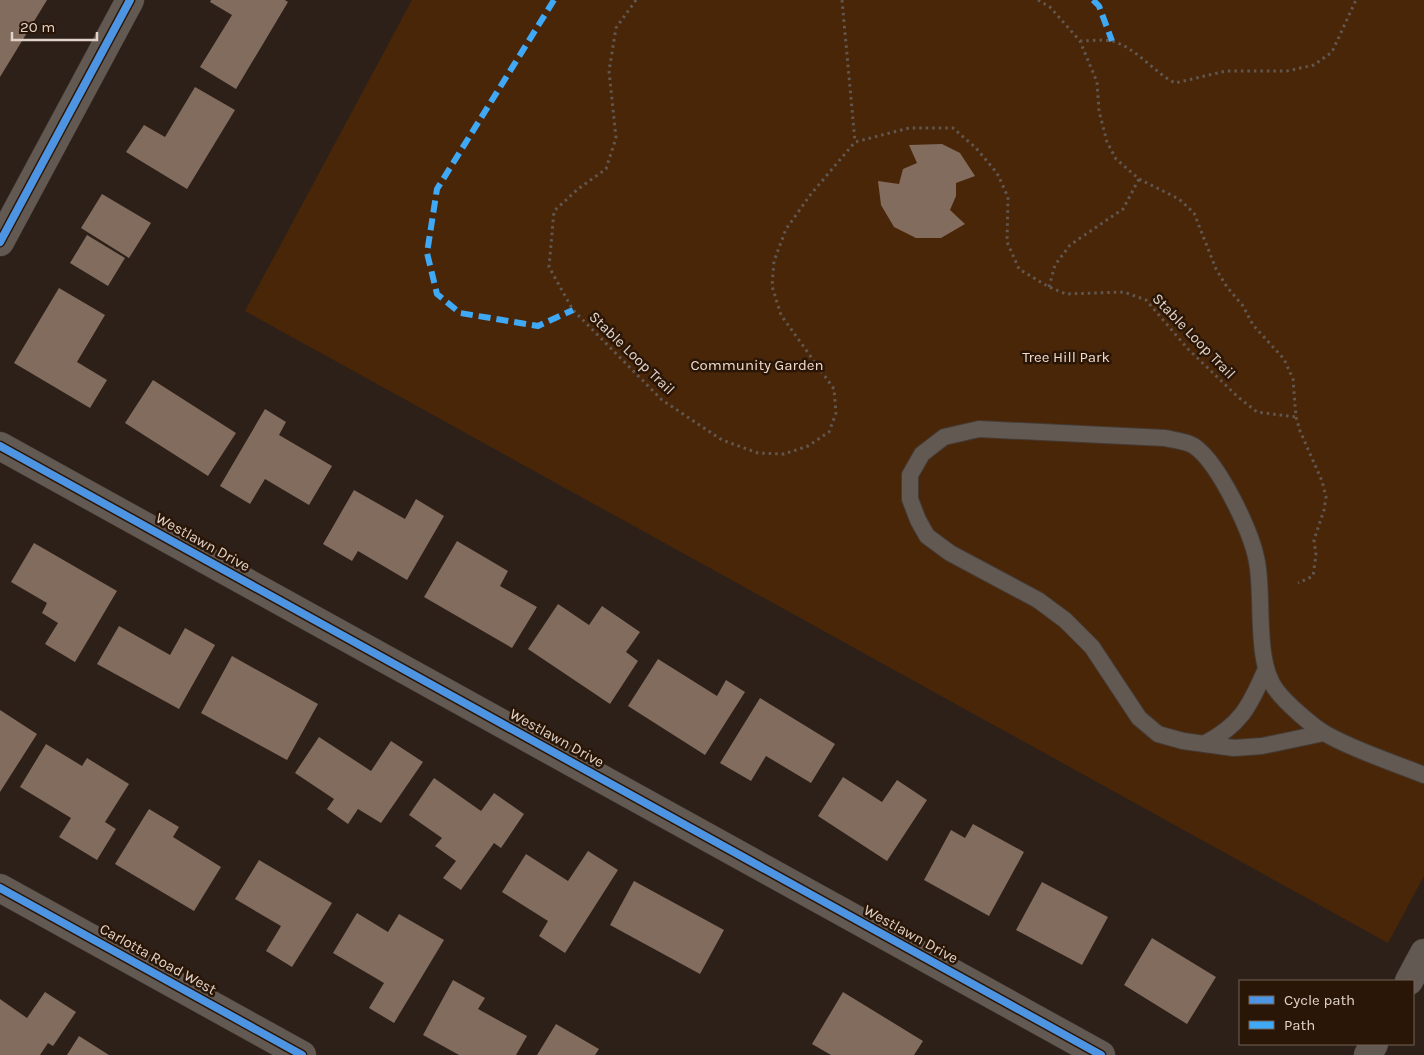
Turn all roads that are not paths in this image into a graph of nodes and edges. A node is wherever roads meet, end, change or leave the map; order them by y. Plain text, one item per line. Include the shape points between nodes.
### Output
1 (130, 0) edge
2 (0, 242) edge
3 (0, 446) edge
4 (1265, 671) junction
5 (1324, 734) junction
6 (1204, 744) junction
7 (1424, 775) edge
8 (0, 888) edge
9 (1424, 953) edge
10 (1409, 980) edge
11 (302, 1055) edge
12 (1100, 1055) edge

1 - 2 street
3 - 12 street, Westlawn Drive
4 - 5 lane via 1282,697
4 - 6 lane via 1243,715 1226,732
4 - 6 lane via 1258,562 1235,503 1213,467 1194,446 1165,438 979,429 944,437 922,454 910,475 910,499 928,536 950,553 1038,600 1064,620 1092,647 1139,718 1158,734
5 - 6 lane via 1262,746 1234,748
5 - 7 lane
8 - 11 street, Carlotta Road West
9 - 10 street

